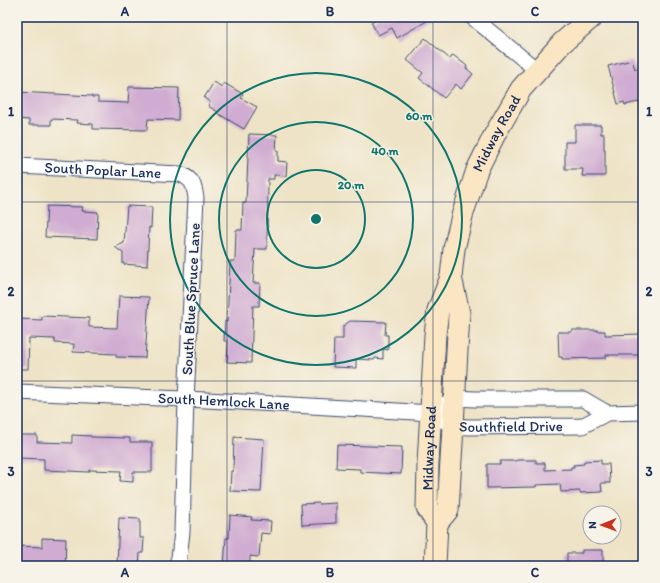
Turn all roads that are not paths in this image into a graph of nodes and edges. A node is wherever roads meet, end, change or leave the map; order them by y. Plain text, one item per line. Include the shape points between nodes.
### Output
1 (472, 17) edge
2 (592, 17) edge
3 (538, 72) junction
4 (17, 166) edge
5 (188, 177) joint
6 (451, 277) junction
7 (17, 392) edge
8 (455, 398) junction
9 (186, 400) junction
10 (643, 412) edge
11 (431, 413) junction
12 (607, 413) junction
13 (453, 426) junction
14 (437, 523) junction
15 (176, 566) edge
16 (435, 566) edge

1 - 3 street
2 - 3 main road, Midway Road via 562,43
3 - 6 main road, Midway Road via 521,90 477,170 462,216 454,249
4 - 5 street, South Poplar Lane via 180,174
5 - 9 street, South Blue Spruce Lane via 194,185 196,198
6 - 8 main road, Midway Road via 459,312
6 - 11 main road, Midway Road via 438,310
7 - 9 street, South Hemlock Lane
8 - 11 street, Southfield Drive
8 - 12 street, Southfield Drive via 583,399
8 - 13 main road, Midway Road
9 - 11 street, South Hemlock Lane
9 - 15 street, South Blue Spruce Lane via 182,532
10 - 12 street, Southfield Drive
11 - 13 street, Southfield Drive
11 - 14 main road, Midway Road via 427,508
12 - 13 street, Southfield Drive via 582,426
13 - 14 main road, Midway Road via 448,510
14 - 16 main road

